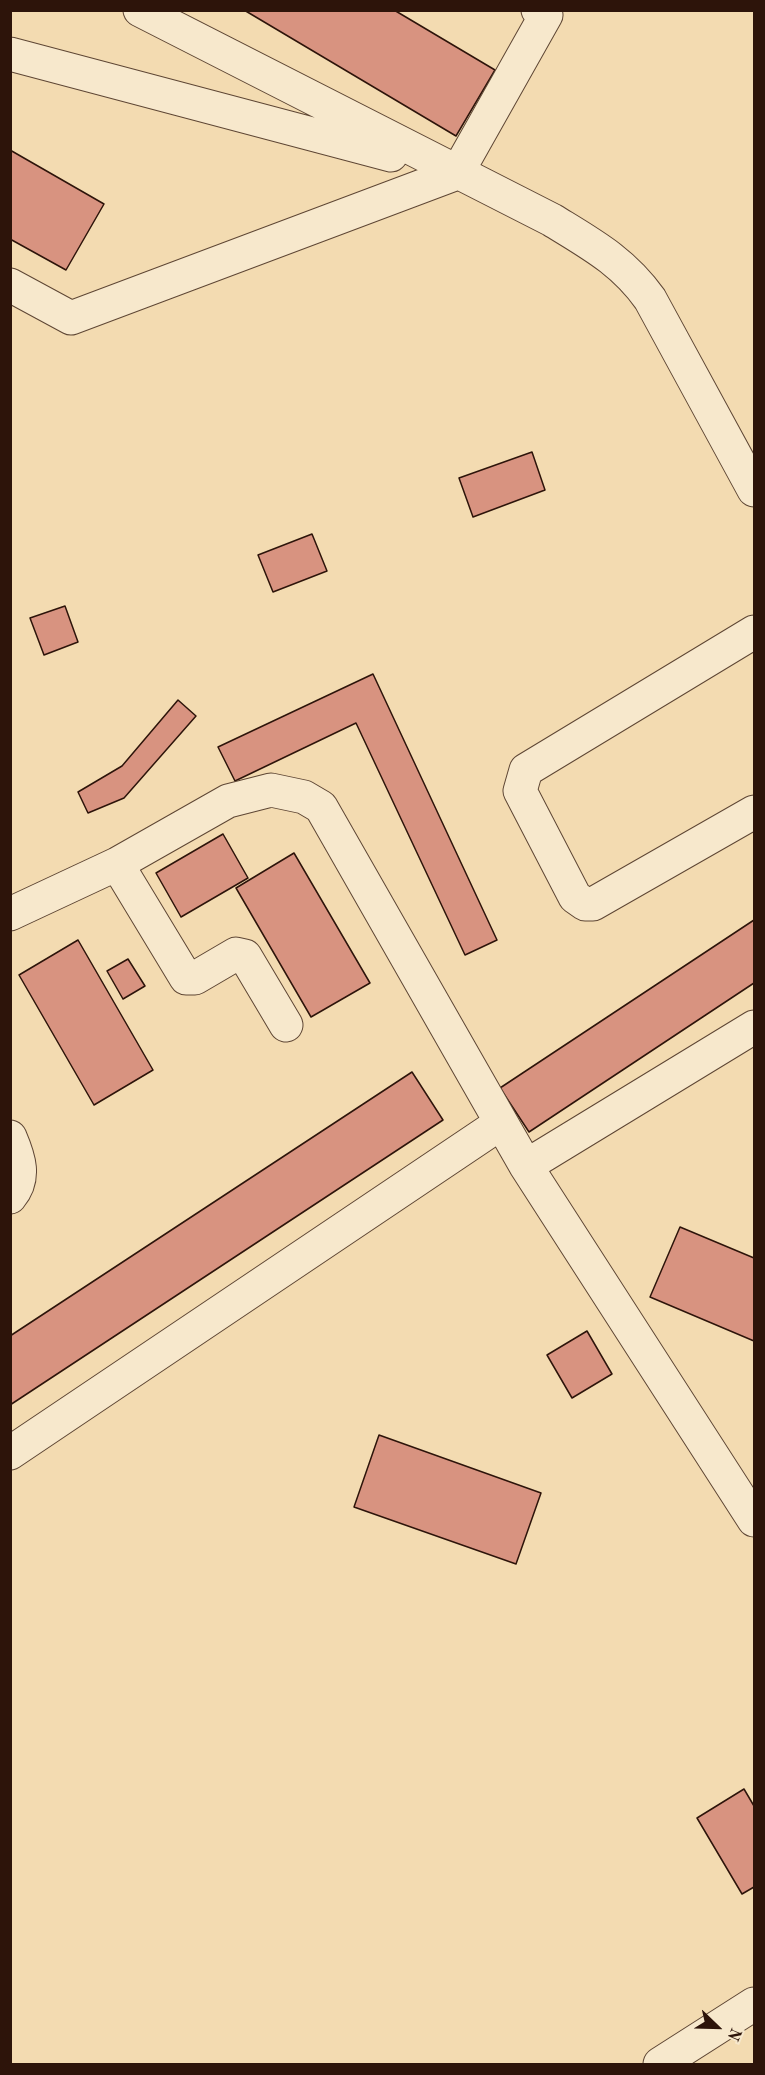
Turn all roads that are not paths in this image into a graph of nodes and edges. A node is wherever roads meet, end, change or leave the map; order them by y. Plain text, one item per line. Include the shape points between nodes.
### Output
1 (140, 10) edge
2 (538, 10) edge
3 (10, 54) edge
4 (457, 173) junction
5 (10, 285) edge
6 (754, 490) edge
7 (754, 632) edge
8 (754, 812) edge
9 (117, 864) junction
10 (10, 914) edge
11 (286, 1025) dead end
12 (754, 1027) edge
13 (501, 1123) junction
14 (10, 1137) edge
15 (526, 1166) junction
16 (10, 1197) edge
17 (10, 1453) edge
18 (754, 1520) edge
19 (754, 2004) edge
20 (660, 2064) edge

1 - 4 street
2 - 4 street via 546,15
3 - 4 street
4 - 5 street via 71,318
4 - 6 street via 552,220 610,255 634,277 650,299
7 - 8 street via 526,770 520,791 576,897 585,904 593,904
9 - 10 street
9 - 11 street via 186,978 195,978 236,954 245,956
9 - 13 street via 228,801 271,790 304,797 321,807
12 - 15 street
13 - 15 street
13 - 17 street
14 - 16 street via 20,1160 19,1186
15 - 18 street
19 - 20 street

